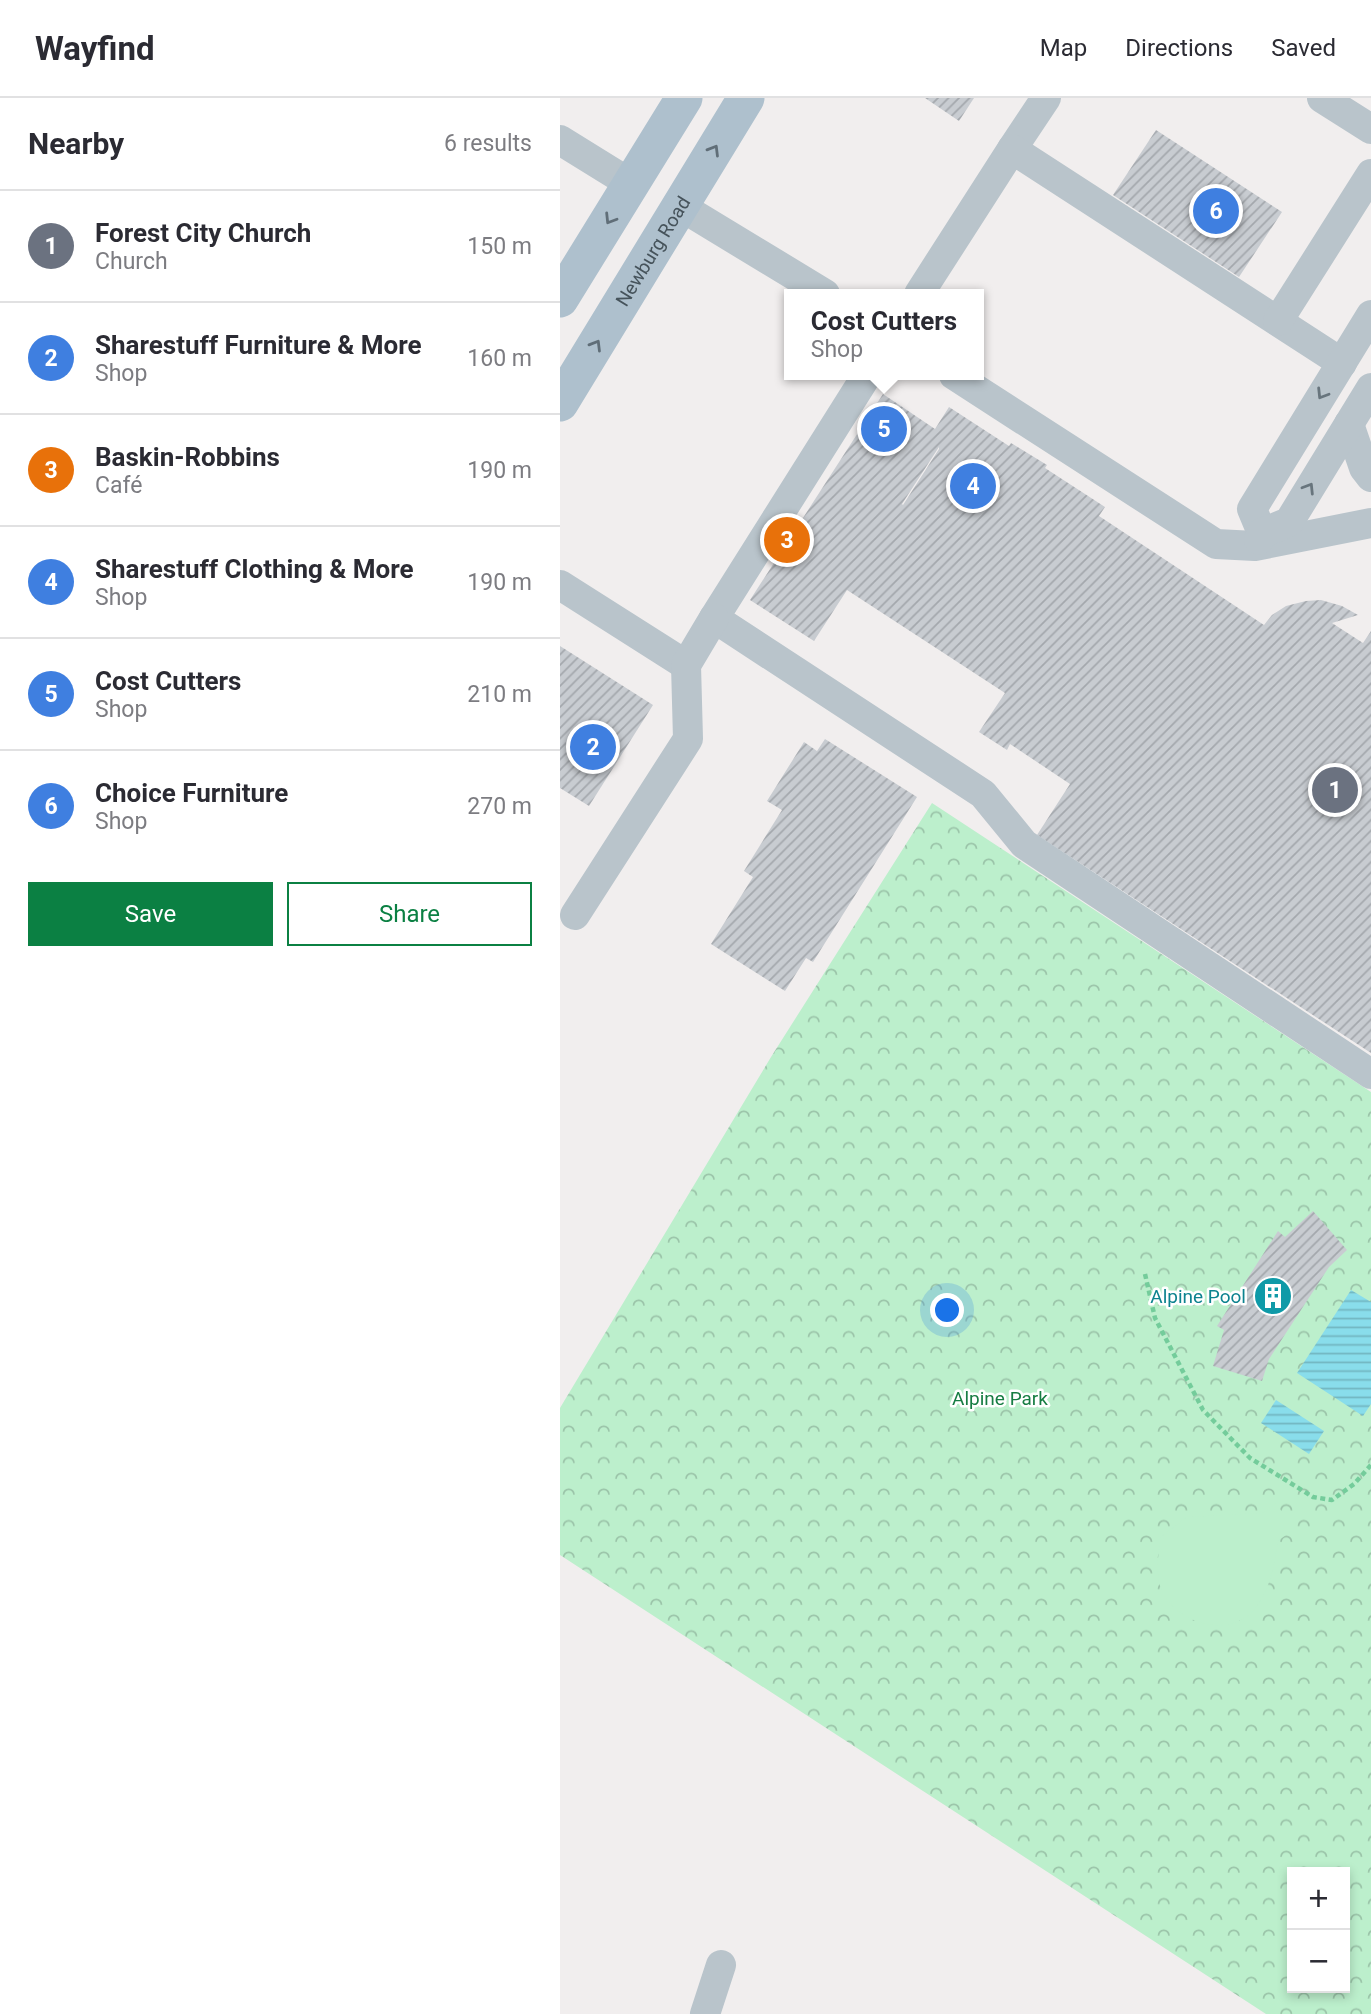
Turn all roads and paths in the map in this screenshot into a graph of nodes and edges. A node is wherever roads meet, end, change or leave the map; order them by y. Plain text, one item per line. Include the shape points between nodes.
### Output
1 (746, 98) edge
2 (1046, 98) edge
3 (1322, 98) edge
4 (680, 99) edge
5 (1371, 129) edge
6 (560, 140) edge
7 (1012, 149) junction
8 (1371, 174) edge
9 (631, 184) junction
10 (680, 206) junction
11 (817, 289) edge
12 (922, 289) edge
13 (560, 299) edge
14 (1371, 315) edge
15 (1278, 321) junction
16 (1342, 363) junction
17 (864, 380) edge
18 (962, 380) edge
19 (1371, 388) edge
20 (560, 403) edge
21 (1349, 424) junction
22 (1371, 477) edge
23 (1371, 523) edge
24 (1259, 540) junction
25 (560, 585) edge
26 (714, 618) junction
27 (686, 665) junction
28 (575, 915) dead end
29 (1371, 1074) edge
30 (1144, 1274) dead end
31 (1371, 1465) edge
32 (720, 1965) dead end
33 (705, 2014) edge

10 -> 1 main road, Newburg Road
2 - 7 street
3 - 5 street
4 - 9 main road
6 - 9 street
7 - 12 street
7 - 15 street
8 - 15 street
9 -> 13 main road
10 - 11 street
20 -> 10 main road, Newburg Road
14 - 16 street
15 - 16 street
16 -> 24 street via 1251,509
17 - 26 street
18 - 24 street via 1216,544
19 - 21 street
21 - 22 street
24 -> 21 street via 1289,522
23 - 24 street
25 - 27 street
26 - 27 street
26 - 29 street via 983,794 1024,844
27 - 28 street via 688,739
30 - 31 path via 1155,1318 1188,1384 1203,1410 1250,1458 1313,1497 1332,1500
32 - 33 street

